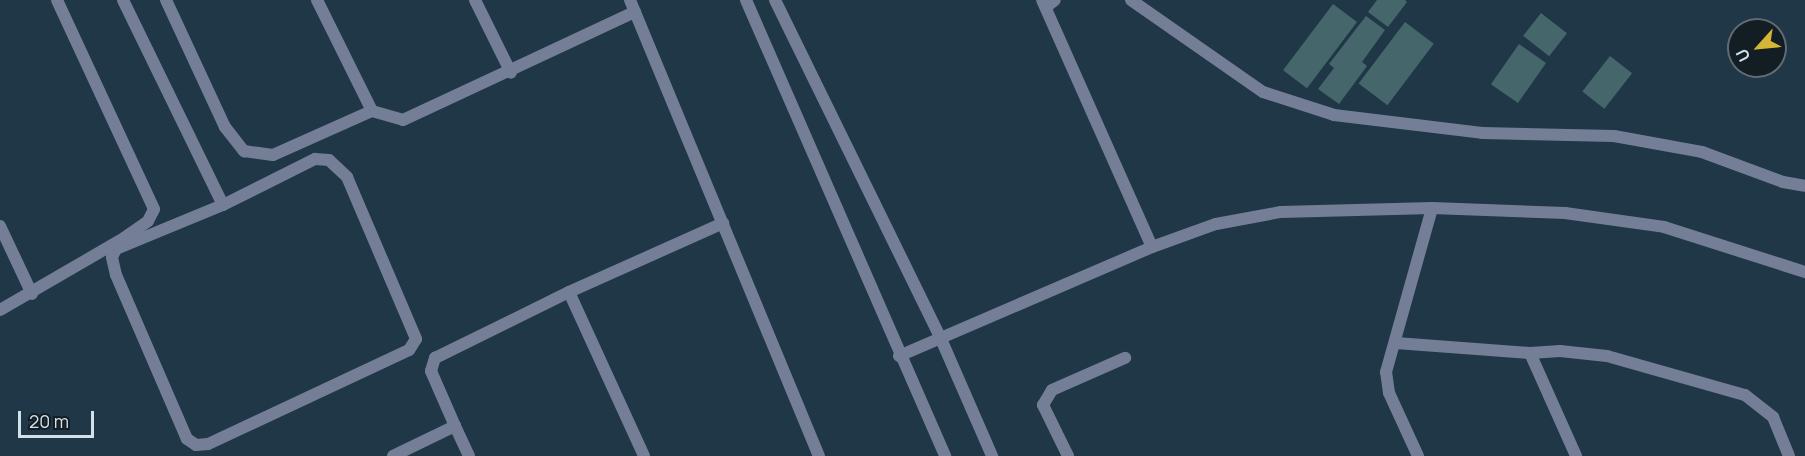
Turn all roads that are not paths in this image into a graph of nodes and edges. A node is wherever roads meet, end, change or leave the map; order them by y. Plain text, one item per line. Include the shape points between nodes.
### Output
1 (57, 0) edge
2 (123, 0) edge
3 (166, 0) edge
4 (317, 0) edge
5 (475, 0) edge
6 (630, 0) edge
7 (746, 0) edge
8 (775, 0) edge
9 (1131, 0) edge
10 (1048, 2) edge
11 (635, 12) junction
12 (511, 73) junction
13 (372, 111) junction
14 (1805, 186) edge
15 (223, 205) junction
16 (1432, 208) junction
17 (723, 224) junction
18 (0, 226) edge
19 (1152, 247) junction
20 (1805, 272) edge
21 (569, 292) junction
22 (32, 294) junction
23 (0, 310) edge
24 (941, 339) junction
25 (1396, 344) junction
26 (1530, 353) junction
27 (899, 356) junction
28 (1125, 358) dead end
29 (455, 426) junction
30 (393, 456) edge
31 (469, 456) edge
32 (644, 456) edge
33 (819, 456) edge
34 (945, 456) edge
35 (992, 456) edge
36 (1068, 456) edge
37 (1418, 456) edge
38 (1576, 456) edge
39 (1790, 456) edge

1 - 22 street via 154,209 148,221 124,238 80,261
2 - 15 street
3 - 13 street via 225,127 244,151 273,155
4 - 13 street
5 - 12 street
6 - 11 street
7 - 27 street
8 - 24 street
9 - 14 street via 1263,92 1334,115 1482,133 1614,136 1702,152 1783,182
10 - 19 street
11 - 12 street
11 - 17 street
12 - 13 street via 404,120
15 - 15 street via 116,249 112,257 116,275 187,439 196,445 208,444 409,350 416,339 347,177 328,160 315,159
16 - 19 street via 1281,212 1216,225
16 - 20 street via 1565,213 1664,227
16 - 25 street
17 - 21 street
17 - 33 street
18 - 22 street
19 - 24 street
21 - 29 street via 435,358 431,371
21 - 32 street
22 - 23 street
24 - 27 street
24 - 35 street
25 - 26 street
25 - 37 street via 1386,384
26 - 38 street
26 - 39 street via 1560,351 1607,356 1746,395 1773,417
27 - 34 street
28 - 36 street via 1052,390 1043,405
29 - 30 street
29 - 31 street

